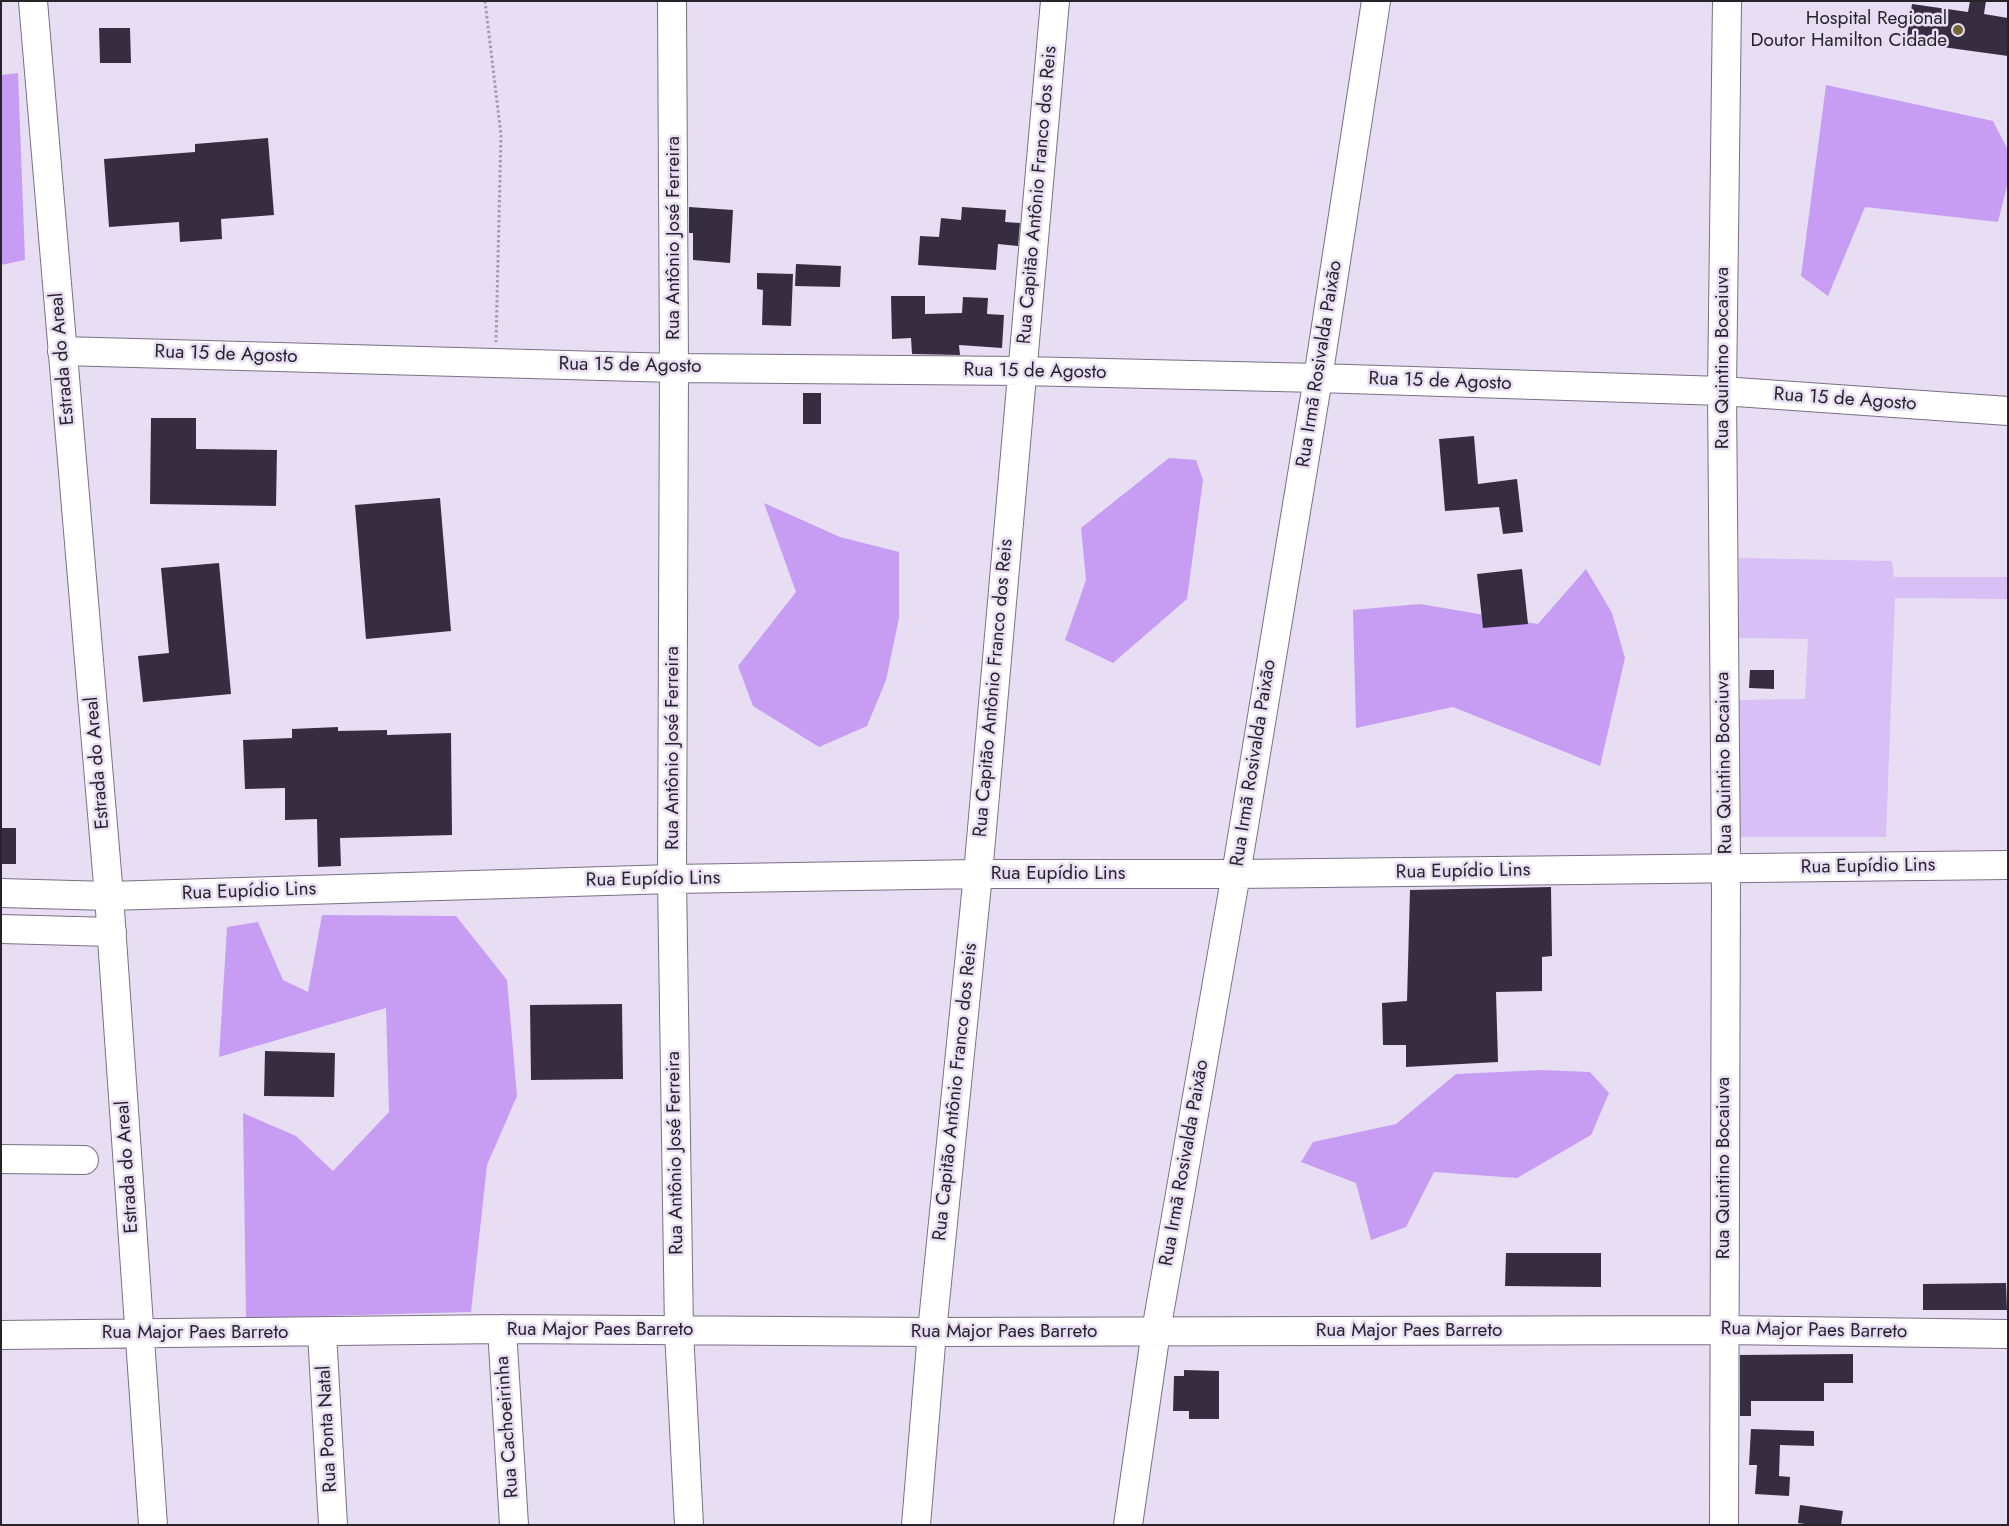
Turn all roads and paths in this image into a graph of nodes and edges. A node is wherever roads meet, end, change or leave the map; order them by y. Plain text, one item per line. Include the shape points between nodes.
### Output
1 (33, 1) edge
2 (485, 1) edge
3 (672, 1) edge
4 (1055, 1) edge
5 (1376, 1) edge
6 (1727, 1) edge
7 (62, 351) junction
8 (496, 363) junction
9 (674, 368) junction
10 (1022, 371) junction
11 (1318, 378) junction
12 (1722, 391) junction
13 (2008, 412) edge
14 (2008, 865) edge
15 (1726, 869) junction
16 (978, 874) junction
17 (1236, 874) junction
18 (672, 879) junction
19 (1, 894) edge
20 (109, 896) junction
21 (1, 929) edge
22 (112, 932) junction
23 (1, 1158) edge
24 (84, 1160) dead end
25 (502, 1329) junction
26 (1724, 1330) junction
27 (678, 1331) junction
28 (1156, 1331) junction
29 (932, 1332) junction
30 (322, 1333) junction
31 (140, 1334) junction
32 (2008, 1334) edge
33 (1, 1335) edge
34 (153, 1525) edge
35 (333, 1525) edge
36 (514, 1525) edge
37 (689, 1525) edge
38 (916, 1525) edge
39 (1128, 1525) edge
40 (1724, 1525) edge

1 - 7 street, Estrada do Areal
2 - 8 path via 501,134
3 - 9 street, Rua Antônio José Ferreira
4 - 10 street, Rua Capitão Antônio Franco dos Reis
5 - 11 street, Rua Irmã Rosivalda Paixão
6 - 12 street, Rua Quintino Bocaiuva
7 - 8 street, Rua 15 de Agosto
7 - 20 street, Estrada do Areal
8 - 9 street, Rua 15 de Agosto
9 - 10 street, Rua 15 de Agosto
9 - 18 street, Rua Antônio José Ferreira
10 - 11 street, Rua 15 de Agosto
10 - 16 street, Rua Capitão Antônio Franco dos Reis
11 - 12 street, Rua 15 de Agosto
11 - 17 street, Rua Irmã Rosivalda Paixão
12 - 13 street, Rua 15 de Agosto
12 - 15 street, Rua Quintino Bocaiuva
14 - 15 street, Rua Eupídio Lins
15 - 17 street, Rua Eupídio Lins
15 - 26 street, Rua Quintino Bocaiuva
16 - 17 street, Rua Eupídio Lins
16 - 18 street, Rua Eupídio Lins
16 - 29 street, Rua Capitão Antônio Franco dos Reis
17 - 28 street, Rua Irmã Rosivalda Paixão
18 - 20 street, Rua Eupídio Lins
18 - 27 street, Rua Antônio José Ferreira
19 - 20 street, Rua Eupídio Lins
20 - 22 street, Estrada do Areal
21 - 22 street
22 - 31 street, Estrada do Areal
23 - 24 street
25 - 27 street, Rua Major Paes Barreto
25 - 30 street, Rua Major Paes Barreto
25 - 36 street, Rua Cachoeirinha
26 - 28 street, Rua Major Paes Barreto
26 - 32 street, Rua Major Paes Barreto
26 - 40 street, Rua Quintino Bocaiuva
27 - 29 street, Rua Major Paes Barreto
27 - 37 street, Rua Antônio José Ferreira
28 - 29 street, Rua Major Paes Barreto
28 - 39 street, Rua Irmã Rosivalda Paixão
29 - 38 street, Rua Capitão Antônio Franco dos Reis
30 - 31 street, Rua Major Paes Barreto
30 - 35 street, Rua Ponta Natal
31 - 33 street, Rua Major Paes Barreto
31 - 34 street, Estrada do Areal

